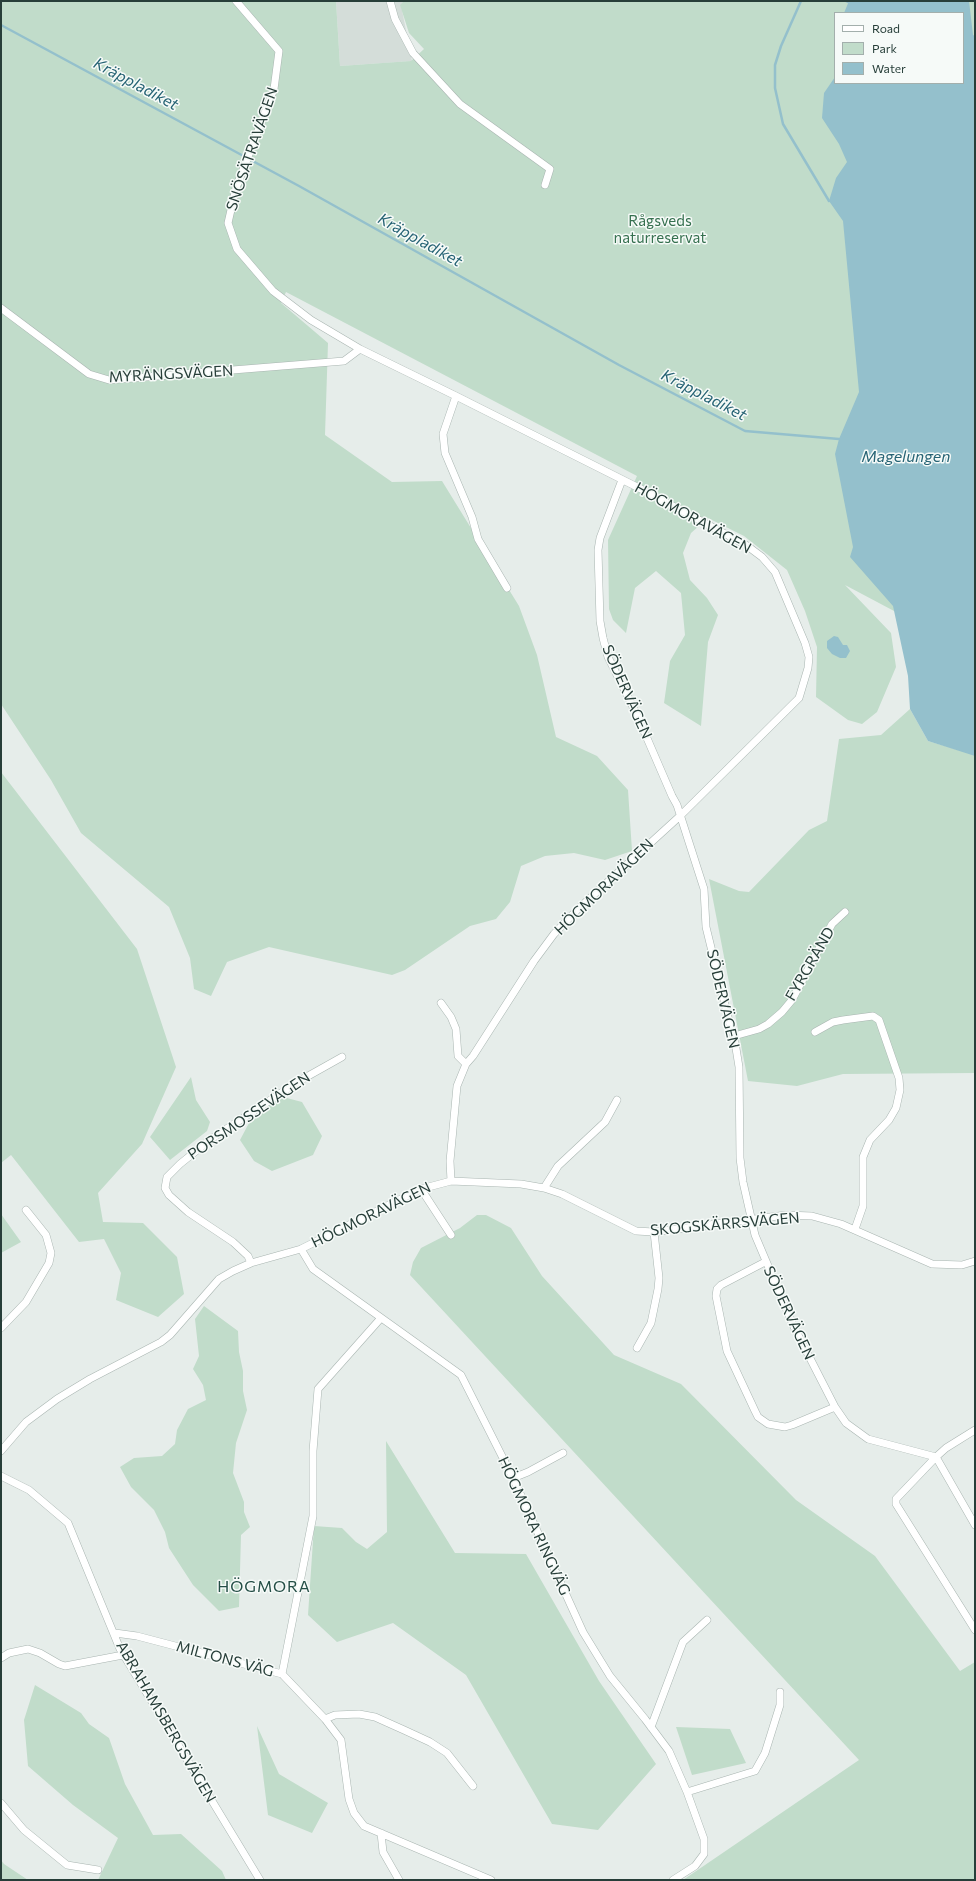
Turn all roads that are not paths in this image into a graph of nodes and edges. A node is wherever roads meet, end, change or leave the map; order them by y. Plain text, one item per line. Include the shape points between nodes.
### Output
1 (236, 1) edge
2 (390, 1) edge
3 (545, 185) dead end
4 (1, 308) edge
5 (360, 349) junction
6 (456, 396) junction
7 (622, 480) junction
8 (507, 588) dead end
9 (680, 816) junction
10 (845, 912) dead end
11 (441, 1003) dead end
12 (815, 1032) dead end
13 (734, 1036) junction
14 (342, 1057) dead end
15 (466, 1064) junction
16 (617, 1100) dead end
17 (451, 1182) junction
18 (544, 1188) junction
19 (421, 1189) junction
20 (26, 1210) dead end
21 (752, 1218) junction
22 (855, 1229) junction
23 (654, 1232) junction
24 (451, 1235) dead end
25 (301, 1249) junction
26 (975, 1261) edge
27 (765, 1262) junction
28 (251, 1264) junction
29 (382, 1318) junction
30 (1, 1328) edge
31 (637, 1348) dead end
32 (835, 1407) junction
33 (975, 1430) edge
34 (1, 1450) edge
35 (563, 1452) dead end
36 (936, 1457) junction
37 (1, 1476) edge
38 (513, 1478) junction
39 (975, 1525) edge
40 (707, 1620) dead end
41 (975, 1630) edge
42 (114, 1633) junction
43 (123, 1655) junction
44 (1, 1658) edge
45 (282, 1674) junction
46 (780, 1692) dead end
47 (325, 1719) junction
48 (651, 1727) junction
49 (473, 1786) dead end
50 (687, 1792) junction
51 (1, 1803) edge
52 (382, 1833) junction
53 (98, 1870) dead end
54 (260, 1880) edge
55 (398, 1880) edge
56 (491, 1880) edge
57 (673, 1880) edge

1 - 5 street, SNÖSÄTRAVÄGEN via 279,51 274,90 236,188 228,223 237,249 273,291 310,320
2 - 3 street via 395,19 413,53 460,104 550,169
4 - 5 street, MYRÄNGSVÄGEN via 89,374 109,380 344,361
5 - 6 street, HÖGMORAVÄGEN
6 - 7 street, HÖGMORAVÄGEN
6 - 8 street via 443,434 445,453 478,539
7 - 9 street, SÖDERVÄGEN via 598,550 603,638 608,656 646,734
7 - 9 street, HÖGMORAVÄGEN via 746,545 762,557 775,572 809,657 798,698
9 - 13 street, SÖDERVÄGEN via 704,889 706,928
9 - 15 street, HÖGMORAVÄGEN via 554,934
10 - 13 street, FYRGRÄND via 832,924 792,1000 782,1012 759,1029
11 - 15 street via 456,1029 458,1056
12 - 22 street via 833,1022 873,1016 879,1020 900,1078 896,1108 889,1120 870,1140 863,1157 864,1206
13 - 21 street, SÖDERVÄGEN via 739,1077 740,1158
14 - 28 street, PORSMOSSEVÄGEN via 301,1080 211,1139 167,1177 165,1188 168,1195 188,1212 233,1242 248,1256
15 - 17 street, HÖGMORAVÄGEN via 456,1095 450,1161
16 - 18 street via 605,1122 558,1166
17 - 18 street, SKOGSKÄRRSVÄGEN via 521,1184
17 - 19 street, HÖGMORAVÄGEN
18 - 23 street, SKOGSKÄRRSVÄGEN via 562,1194 636,1231
19 - 24 street
19 - 25 street, HÖGMORAVÄGEN
20 - 30 street via 46,1235 51,1253 49,1263 26,1302
21 - 22 street, SKOGSKÄRRSVÄGEN via 812,1216
21 - 23 street, SKOGSKÄRRSVÄGEN
21 - 27 street, SÖDERVÄGEN
22 - 26 street, SKOGSKÄRRSVÄGEN via 932,1264 962,1265
23 - 31 street via 658,1289 651,1323
25 - 28 street, HÖGMORAVÄGEN
25 - 29 street, HÖGMORA RINGVÄG via 313,1269
27 - 32 street, SÖDERVÄGEN via 794,1327
27 - 32 street via 721,1285 716,1296 727,1351 755,1411 758,1417 768,1424 785,1427
28 - 34 street, HÖGMORAVÄGEN via 219,1279 161,1342 57,1399 26,1422
29 - 38 street, HÖGMORA RINGVÄG via 461,1375
29 - 45 street via 318,1389 313,1451 313,1516
32 - 36 street, SÖDERVÄGEN via 846,1423 868,1439
33 - 36 street
35 - 38 street
36 - 39 street
36 - 41 street via 896,1499 896,1504
37 - 42 street, ABRAHAMSBERGSVÄGEN via 29,1490 68,1523
38 - 48 street, HÖGMORA RINGVÄG via 582,1632 610,1676
40 - 48 street via 683,1642
42 - 43 street, ABRAHAMSBERGSVÄGEN
42 - 45 street, MILTONS VÄG via 137,1636
43 - 44 street via 66,1666 28,1649 15,1651
43 - 54 street, ABRAHAMSBERGSVÄGEN
45 - 47 street, MILTONS VÄG
46 - 50 street via 780,1705 765,1753 755,1771
47 - 49 street via 335,1715 359,1714 375,1717 404,1730 447,1753
47 - 52 street, MILTONS VÄG via 341,1740 348,1799 354,1813 364,1826
48 - 50 street, HÖGMORA RINGVÄG via 669,1751
50 - 57 street, HÖGMORA RINGVÄG via 704,1839 704,1854 696,1866
51 - 53 street via 24,1830 67,1865
52 - 55 street via 383,1852
52 - 56 street, MILTONS VÄG

